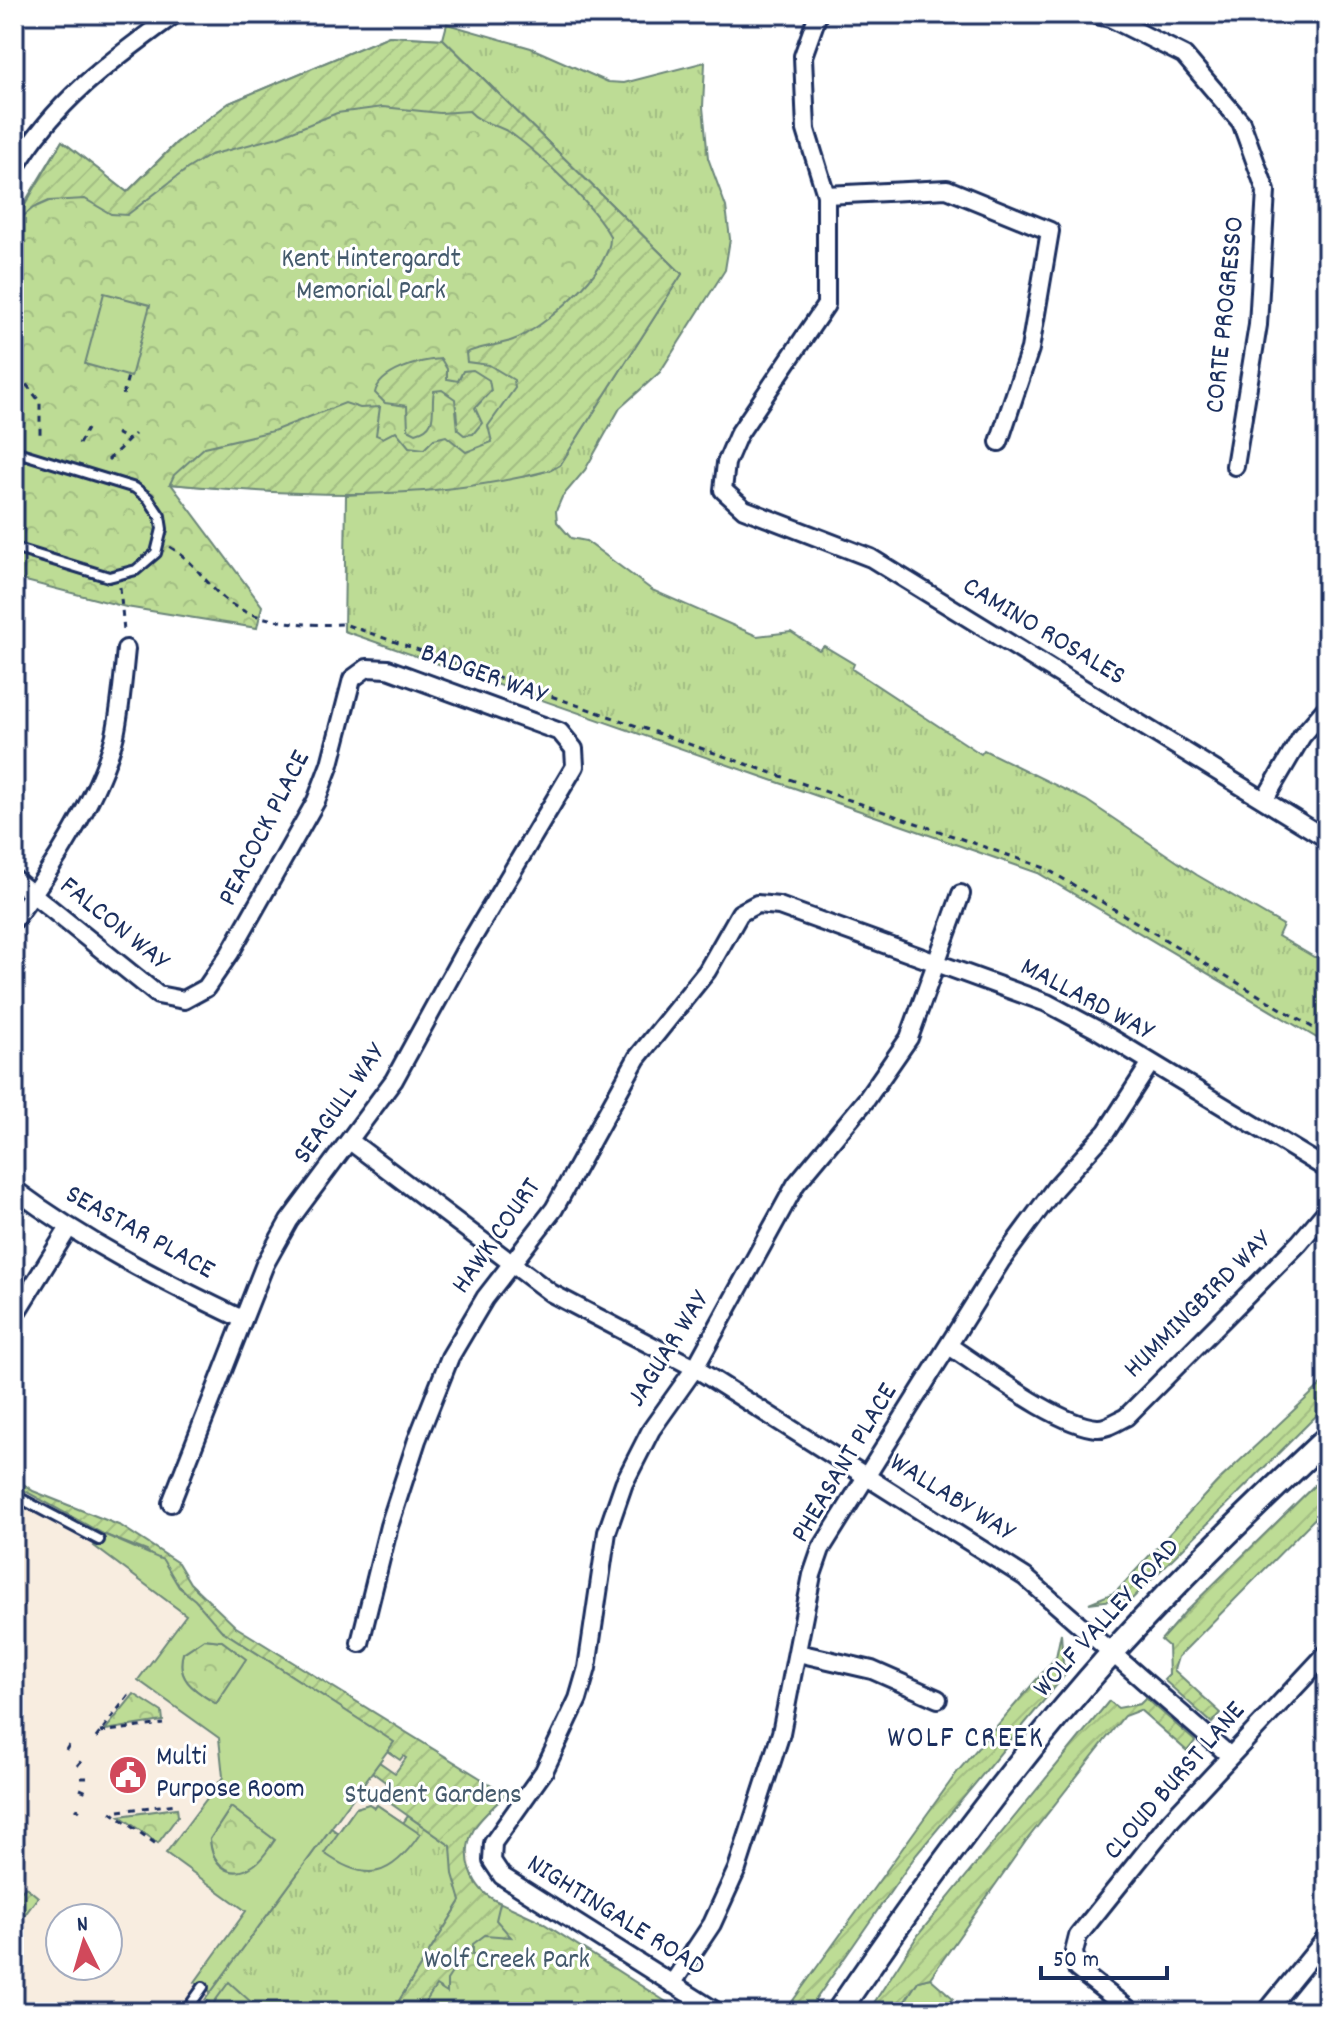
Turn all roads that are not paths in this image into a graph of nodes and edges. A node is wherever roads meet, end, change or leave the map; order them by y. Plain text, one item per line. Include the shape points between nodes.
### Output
1 (175, 14) edge
2 (818, 14) edge
3 (1092, 14) edge
4 (14, 170) edge
5 (826, 195) junction
6 (999, 442) dead end
7 (14, 451) edge
8 (1235, 466) dead end
9 (14, 548) edge
10 (126, 649) road end
11 (367, 668) joint
12 (1327, 707) edge
13 (574, 749) joint
14 (1265, 799) junction
15 (1327, 839) edge
16 (14, 879) edge
17 (34, 894) junction
18 (961, 894) dead end
19 (757, 904) joint
20 (14, 920) edge
21 (937, 964) junction
22 (184, 1000) joint
23 (1150, 1064) junction
24 (350, 1141) junction
25 (1327, 1169) edge
26 (14, 1189) edge
27 (1327, 1210) edge
28 (68, 1229) junction
29 (513, 1264) junction
30 (14, 1316) edge
31 (242, 1319) junction
32 (949, 1346) junction
33 (695, 1368) junction
34 (1327, 1438) edge
35 (865, 1476) junction
36 (14, 1495) edge
37 (171, 1503) dead end
38 (99, 1540) dead end
39 (360, 1643) dead end
40 (1114, 1651) junction
41 (798, 1653) junction
42 (1327, 1653) edge
43 (938, 1699) dead end
44 (1230, 1756) junction
45 (492, 1861) joint
46 (1327, 1937) edge
47 (672, 1984) junction
48 (203, 1987) dead end
49 (185, 2012) edge
50 (717, 2012) edge
51 (838, 2012) edge
52 (1132, 2012) edge
53 (1266, 2012) edge

1 - 4 street via 67,99
2 - 5 street via 803,56 806,130
3 - 8 street, CORTE PROGRESSO via 1184,55 1241,122 1266,191 1258,325
5 - 6 street via 947,189 1050,231 1030,349
5 - 14 street, CAMINO ROSALES via 826,305 738,435 726,463 723,490 744,509 871,558
7 - 9 lane via 142,492 160,516 156,553 119,575 109,577
10 - 17 street via 106,761
11 - 13 street, BADGER WAY via 388,669 560,732
11 - 22 street, PEACOCK PLACE via 352,679 316,801 230,953 206,988
12 - 14 street via 1302,736
13 - 24 street, SEAGULL WAY via 575,766 554,807 463,954 394,1080
14 - 15 street, CAMINO ROSALES
16 - 17 street, FALCON WAY
17 - 20 street
17 - 22 street, FALCON WAY via 158,995
18 - 21 street, JAGUAR WAY
19 - 21 street, MALLARD WAY via 779,906
19 - 29 street, HAWK COURT via 740,913 707,971 637,1058 554,1209
21 - 23 street, MALLARD WAY via 1047,1003
21 - 33 street, JAGUAR WAY via 895,1062 796,1184
23 - 25 street, MALLARD WAY
23 - 32 street, PHEASANT PLACE via 1106,1132 1055,1188 1001,1261
24 - 29 street, WALLABY WAY
24 - 31 street, SEAGULL WAY via 289,1221
26 - 28 street, SEASTAR PLACE
27 - 32 street, HUMMINGBIRD WAY via 1126,1417 1100,1429 1074,1423
28 - 30 street
28 - 31 street, SEASTAR PLACE
29 - 33 street, WALLABY WAY via 551,1293
29 - 39 street, HAWK COURT via 485,1298 444,1370 389,1526
31 - 37 street, SEAGULL WAY
32 - 35 street, PHEASANT PLACE
33 - 35 street, WALLABY WAY
33 - 45 street, JAGUAR WAY via 651,1430 624,1483 607,1532 578,1699 544,1771 493,1843
34 - 40 main road, WOLF VALLEY ROAD
35 - 40 street, WALLABY WAY via 1025,1577
35 - 41 street, PHEASANT PLACE via 816,1562
36 - 38 lane
40 - 44 street, WALLABY WAY
40 - 51 main road, WOLF VALLEY ROAD via 926,1884
41 - 43 street via 872,1670
41 - 47 street, PHEASANT PLACE via 781,1733 737,1869 712,1924
42 - 44 street, CLOUD BURST LANE
44 - 52 street, CLOUD BURST LANE via 1078,1936 1077,1969
45 - 47 street, NIGHTINGALE ROAD via 502,1876
46 - 53 street
47 - 50 street, NIGHTINGALE ROAD
48 - 49 lane

